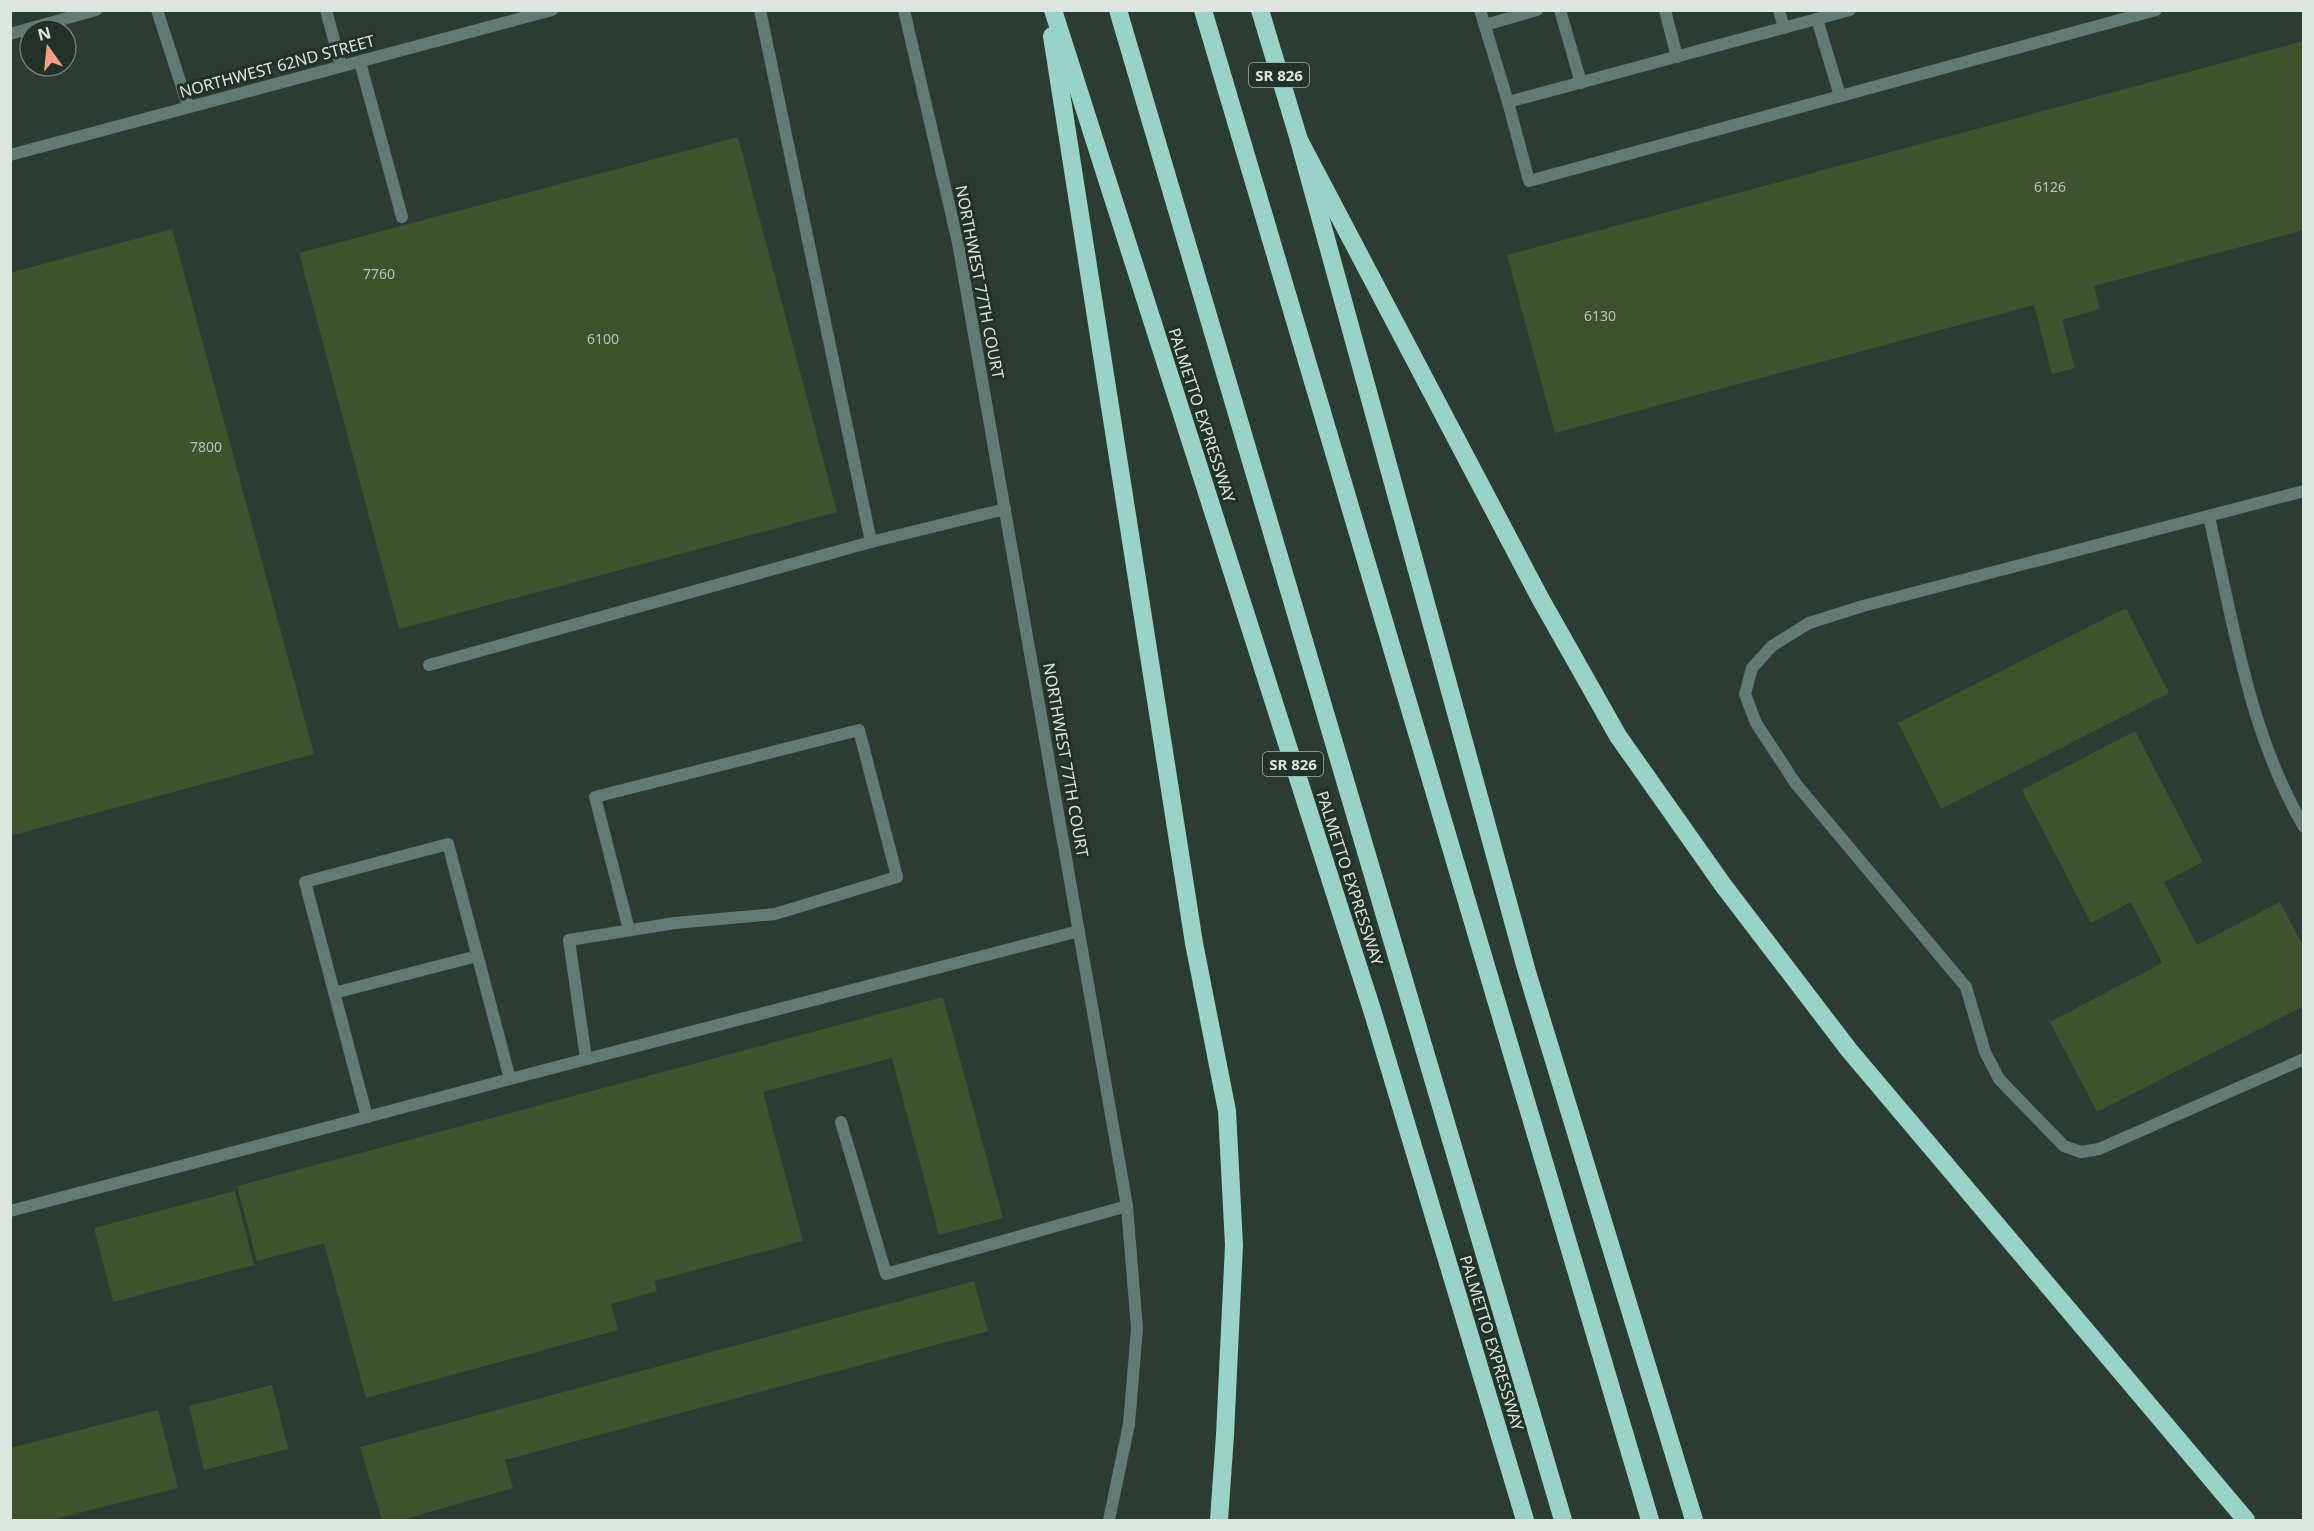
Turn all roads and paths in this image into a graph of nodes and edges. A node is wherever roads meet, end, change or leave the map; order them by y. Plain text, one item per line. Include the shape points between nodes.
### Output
1 (96, 10) edge
2 (157, 10) edge
3 (326, 10) edge
4 (552, 10) edge
5 (760, 10) edge
6 (904, 10) edge
7 (1048, 10) edge
8 (1053, 10) edge
9 (1118, 10) edge
10 (1203, 10) edge
11 (1260, 10) edge
12 (1480, 10) edge
13 (1537, 10) edge
14 (1560, 10) edge
15 (1665, 10) edge
16 (1779, 10) edge
17 (1850, 10) edge
18 (2156, 10) edge
19 (538, 12) edge
20 (2122, 15) edge
21 (1817, 19) junction
22 (1485, 25) junction
23 (1784, 28) junction
24 (10, 34) edge
25 (1677, 57) junction
26 (360, 62) junction
27 (341, 66) junction
28 (1581, 83) junction
29 (1840, 96) junction
30 (1508, 102) junction
31 (188, 106) junction
32 (1299, 140) junction
33 (10, 155) edge
34 (402, 217) dead end
35 (2304, 491) edge
36 (1005, 509) junction
37 (2209, 517) junction
38 (871, 542) junction
39 (429, 665) dead end
40 (2304, 827) edge
41 (629, 930) junction
42 (1079, 931) junction
43 (477, 956) junction
44 (334, 993) junction
45 (586, 1059) junction
46 (2304, 1059) edge
47 (510, 1079) junction
48 (367, 1117) junction
49 (841, 1122) dead end
50 (1127, 1206) junction
51 (10, 1211) edge
52 (1109, 1521) edge
53 (1219, 1521) edge
54 (1525, 1521) edge
55 (1563, 1521) edge
56 (1650, 1521) edge
57 (1694, 1521) edge
58 (2246, 1521) edge

1 - 24 street
2 - 31 street
3 - 27 street
4 - 19 street, NORTHWEST 62ND STREET
5 - 38 street
6 - 36 street, NORTHWEST 77TH COURT via 958,243
7 - 53 highway via 1192,932 1227,1111 1234,1245
8 - 54 highway, PALMETTO EXPRESSWAY / SR 826 via 1373,1013
9 - 55 highway
10 - 56 highway
11 - 32 highway, SR 826
12 - 22 street
13 - 22 street
14 - 28 street
15 - 25 street
16 - 23 street
17 - 21 street
18 - 20 street
19 - 26 street, NORTHWEST 62ND STREET
20 - 29 street
21 - 23 street
21 - 29 street
22 - 30 street
23 - 25 street
25 - 28 street
26 - 27 street, NORTHWEST 62ND STREET
26 - 34 street
27 - 31 street, NORTHWEST 62ND STREET
28 - 30 street
29 - 30 street via 1529,181
31 - 33 street, NORTHWEST 62ND STREET
32 - 57 highway, SR 826 via 1527,972
32 - 58 highway via 1540,598 1618,736 1723,885 1849,1050
35 - 37 street
36 - 38 street
36 - 42 street, NORTHWEST 77TH COURT
37 - 40 street via 2251,699 2286,796
37 - 46 street via 1809,623 1772,646 1752,668 1745,694 1756,723 1796,784 1966,987 1985,1052 1999,1078 2064,1146 2081,1152 2099,1149
38 - 39 street
41 - 41 street via 775,914 897,877 859,730 595,797
41 - 45 street via 569,940
42 - 45 street
42 - 50 street, NORTHWEST 77TH COURT
43 - 44 street
43 - 44 street via 448,844 304,882
43 - 47 street
44 - 48 street
45 - 47 street
47 - 48 street
48 - 51 street
49 - 50 street via 885,1274
50 - 52 street, NORTHWEST 77TH COURT via 1137,1329 1129,1424

